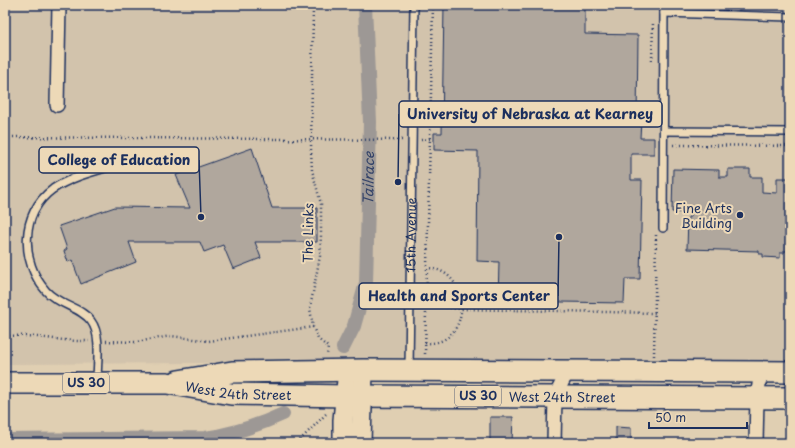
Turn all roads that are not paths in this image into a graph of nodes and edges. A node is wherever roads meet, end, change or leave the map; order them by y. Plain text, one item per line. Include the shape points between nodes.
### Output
1 (59, 5) edge
2 (414, 5) edge
3 (664, 5) edge
4 (664, 13) junction
5 (790, 17) edge
6 (57, 105) dead end
7 (664, 132) junction
8 (790, 132) edge
9 (118, 164) dead end
10 (663, 228) dead end
11 (417, 364) junction
12 (356, 370) junction
13 (568, 372) junction
14 (761, 372) junction
15 (790, 372) edge
16 (5, 382) edge
17 (97, 383) junction
18 (168, 383) junction
19 (345, 396) junction
20 (555, 396) junction
21 (757, 398) junction
22 (790, 398) edge
23 (343, 443) edge
24 (361, 443) edge
25 (554, 443) edge
26 (756, 443) edge

1 - 6 street
2 - 11 lane, 15th Avenue
3 - 4 lane
4 - 5 lane
4 - 7 lane
7 - 8 lane
7 - 10 lane
9 - 17 lane via 54,188 37,208 27,233 29,262 46,292 59,303 92,321 98,341
11 - 12 main road, West 24th Street / US 30
11 - 13 main road, West 24th Street / US 30
12 - 18 main road, West 24th Street / US 30 via 232,372
12 - 19 street
13 - 14 main road, West 24th Street / US 30
13 - 20 street
14 - 15 main road, West 24th Street / US 30
14 - 21 street
16 - 17 main road, West 24th Street / US 30
17 - 18 main road, West 24th Street / US 30
18 - 19 main road, West 24th Street / US 30 via 231,394
19 - 20 main road, West 24th Street / US 30
19 - 23 street
19 - 24 street
20 - 21 main road, West 24th Street / US 30
20 - 25 street
21 - 22 main road, West 24th Street / US 30
21 - 26 street

